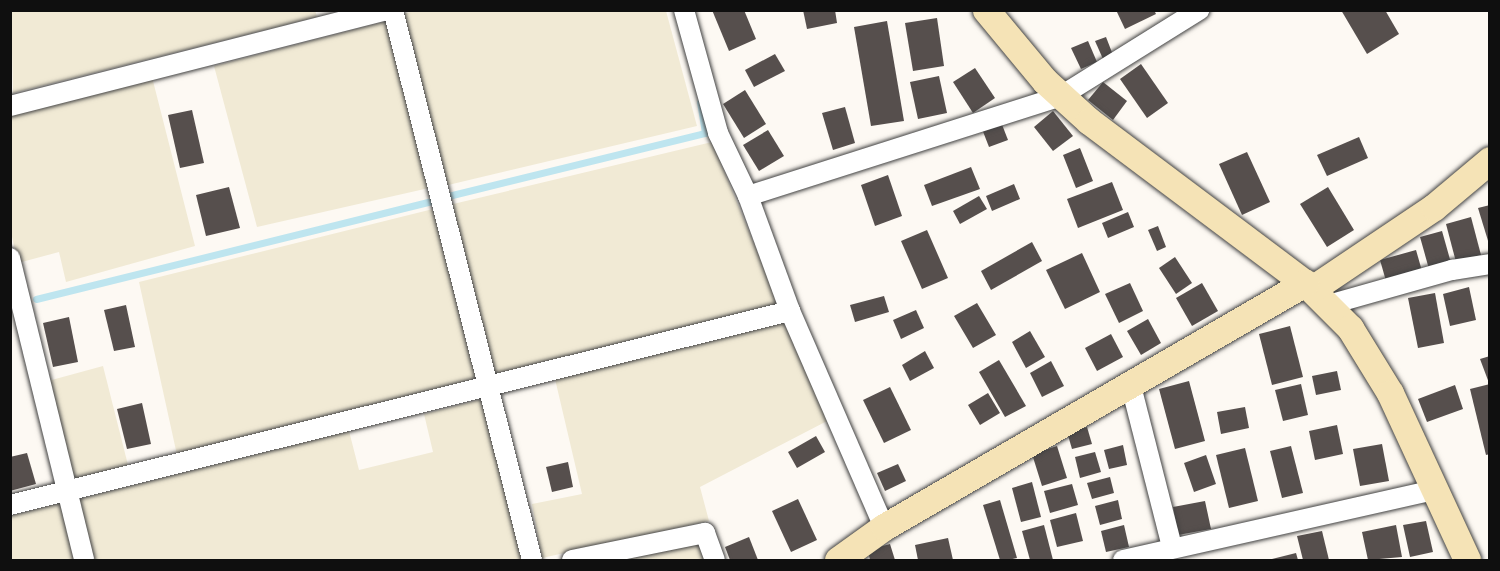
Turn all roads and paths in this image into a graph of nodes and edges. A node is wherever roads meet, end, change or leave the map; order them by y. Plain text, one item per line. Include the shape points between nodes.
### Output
1 (388, 10) edge
2 (393, 10) edge
3 (684, 10) edge
4 (986, 10) edge
5 (1200, 10) edge
6 (1061, 96) junction
7 (10, 106) edge
8 (1490, 160) edge
9 (748, 196) junction
10 (10, 258) edge
11 (1490, 264) edge
12 (1315, 292) junction
13 (16, 307) edge
14 (790, 311) junction
15 (1131, 386) junction
16 (488, 388) junction
17 (1434, 490) junction
18 (67, 491) junction
19 (10, 505) edge
20 (884, 527) junction
21 (1172, 547) junction
22 (84, 561) edge
23 (532, 561) edge
24 (572, 561) edge
25 (715, 561) edge
26 (838, 561) edge
27 (1123, 561) edge
28 (1467, 561) edge

1 - 7 street
2 - 16 street
3 - 9 street via 718,133
4 - 6 street
5 - 6 street
6 - 9 street
6 - 12 street via 1160,177
8 - 12 street via 1434,207
9 - 14 street
10 - 13 street
11 - 12 street
12 - 15 street
12 - 17 street via 1350,328 1374,363
13 - 18 street
14 - 16 street
14 - 20 street
15 - 20 street
15 - 21 street
16 - 18 street
16 - 23 street
17 - 21 street
17 - 28 street
18 - 19 street
18 - 22 street
20 - 26 street
21 - 27 street
24 - 25 street via 705,533

